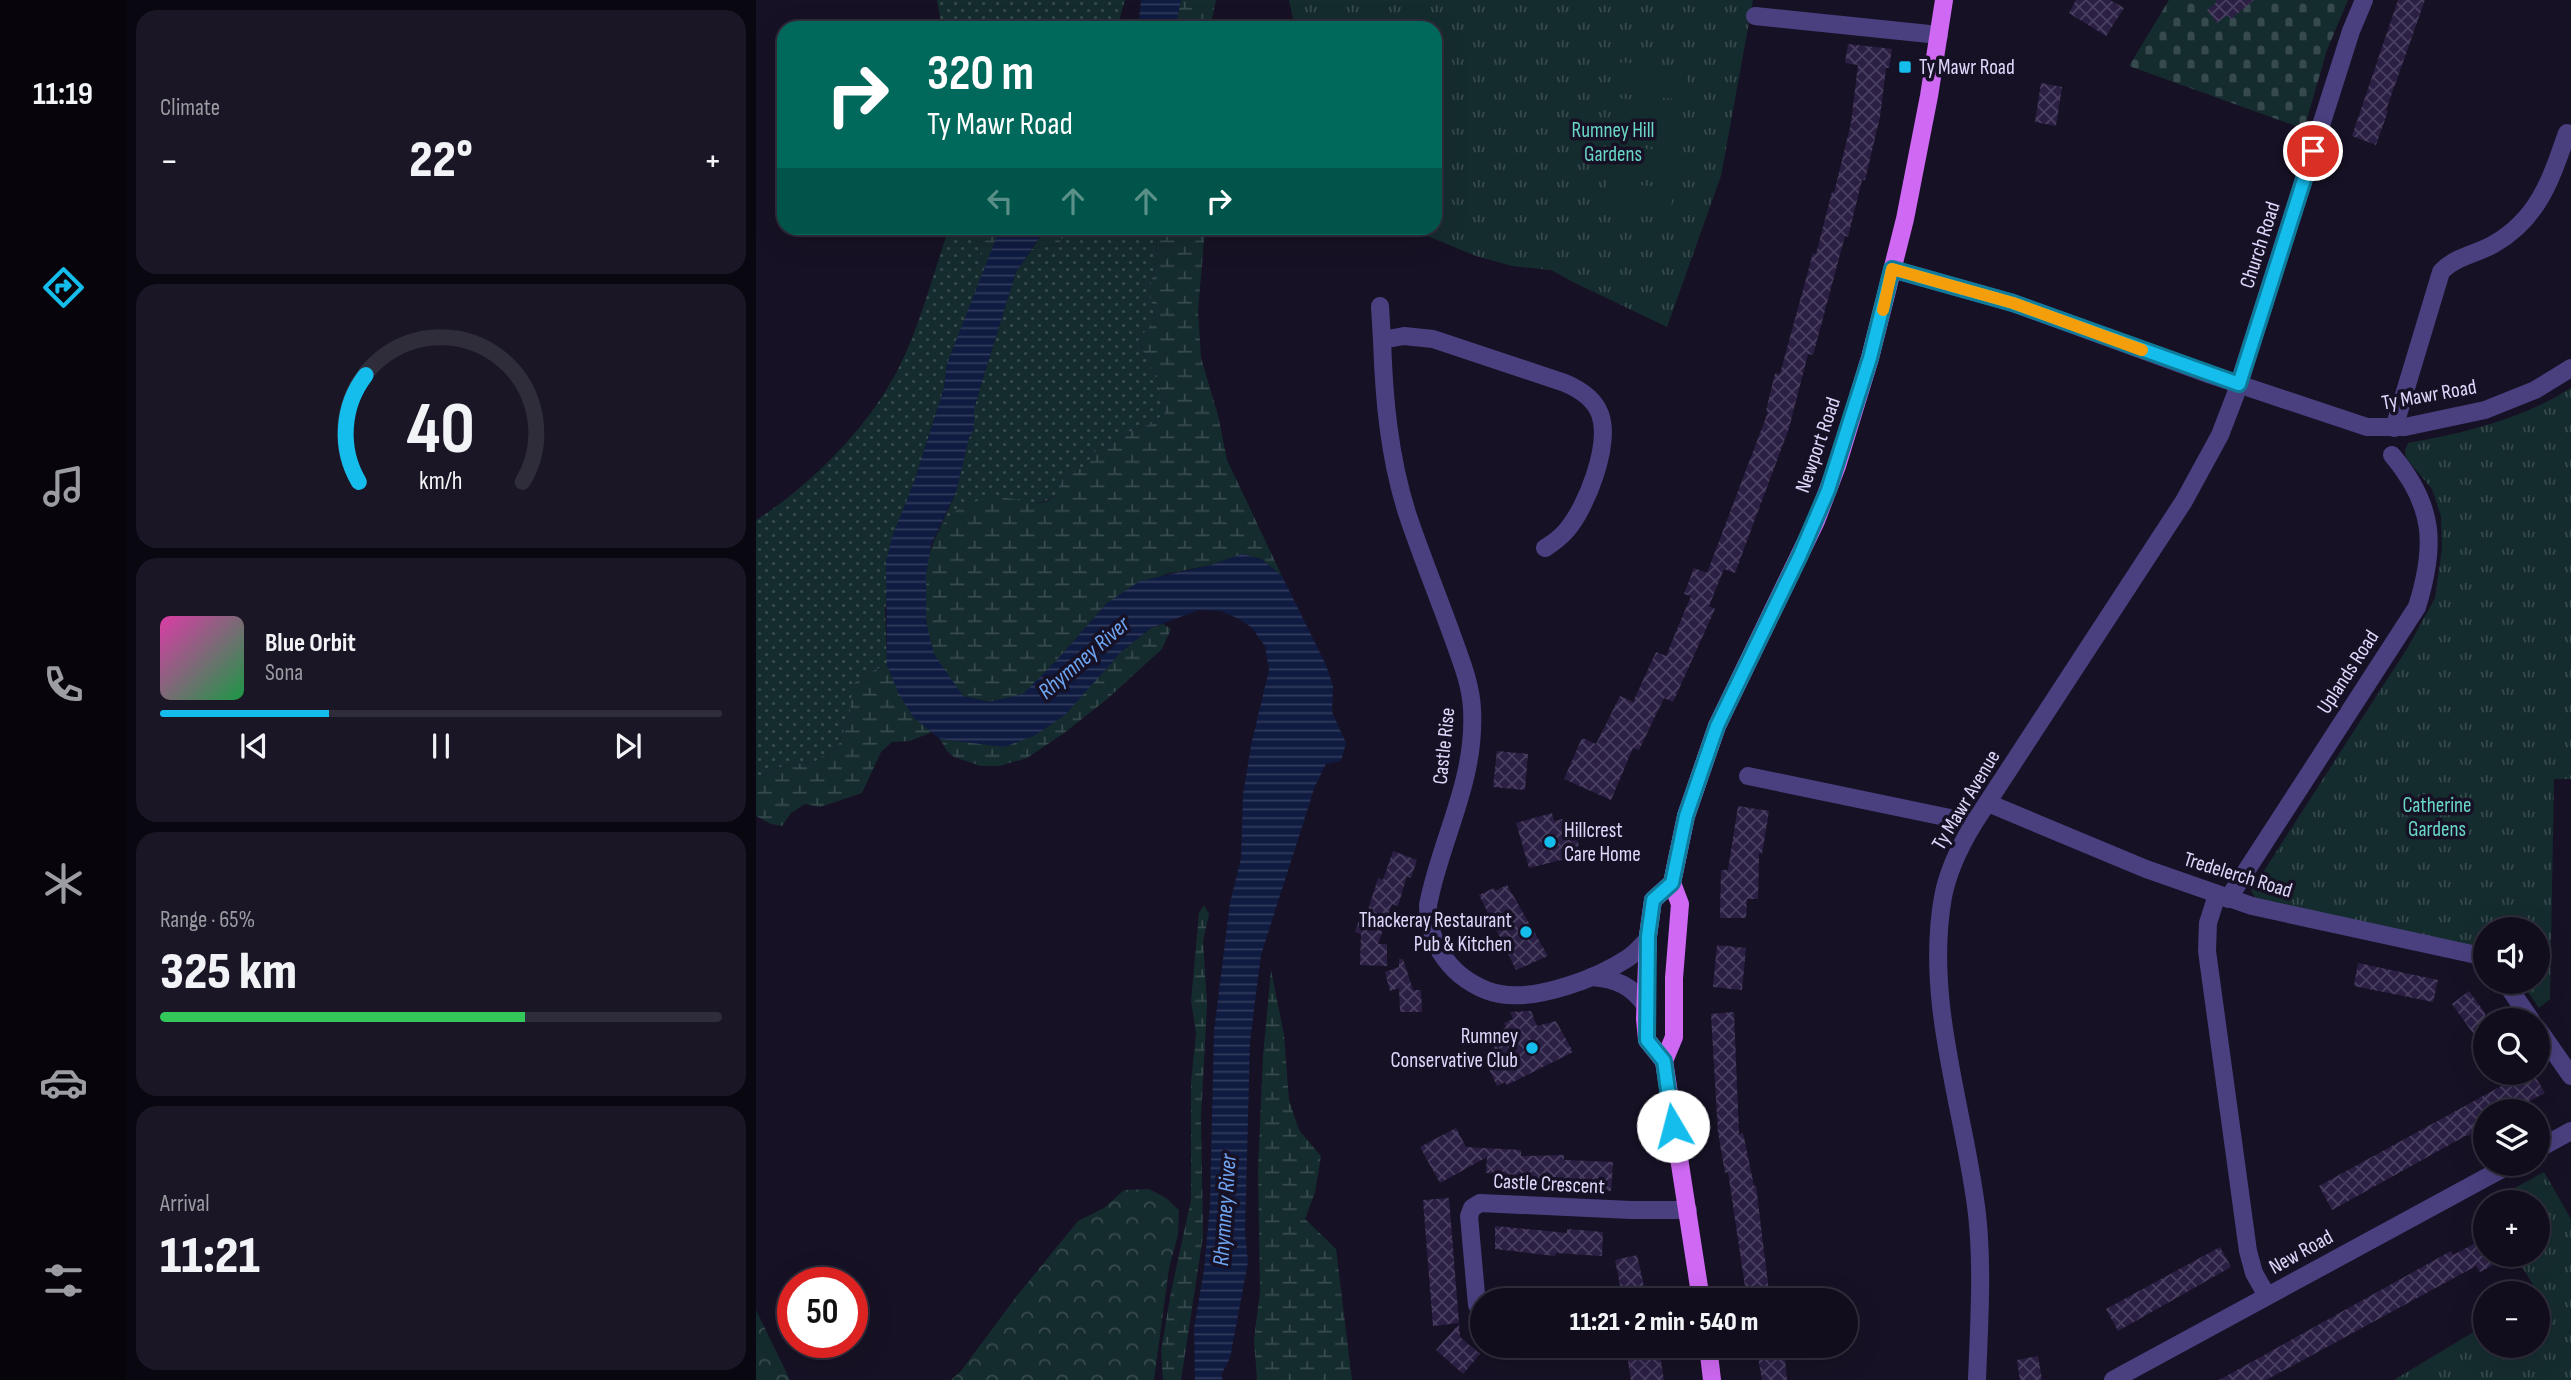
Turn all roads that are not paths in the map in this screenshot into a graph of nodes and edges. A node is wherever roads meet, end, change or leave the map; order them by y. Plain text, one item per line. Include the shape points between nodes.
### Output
1 (1944, 0) edge
2 (2364, 0) edge
3 (1755, 16) dead end
4 (1939, 35) junction
5 (2567, 133) dead end
6 (1892, 269) junction
7 (1380, 306) dead end
8 (1382, 340) junction
9 (2571, 368) edge
10 (2239, 384) junction
11 (2394, 428) junction
12 (2392, 455) dead end
13 (1545, 548) dead end
14 (1748, 776) dead end
15 (1988, 803) junction
16 (1974, 823) junction
17 (1672, 883) junction
18 (2223, 897) junction
19 (1648, 939) junction
20 (2473, 954) edge
21 (1591, 977) junction
22 (1646, 1006) junction
23 (2550, 1046) edge
24 (1664, 1061) junction
25 (2571, 1076) edge
26 (2571, 1131) edge
27 (2550, 1142) edge
28 (2489, 1176) edge
29 (1688, 1210) junction
30 (1475, 1288) edge
31 (1699, 1288) edge
32 (2267, 1296) junction
33 (1709, 1358) edge
34 (1712, 1380) edge
35 (1977, 1380) edge
36 (2113, 1380) edge

1 - 4 main road, Newport Road
2 - 10 street, Church Road
3 - 4 street
4 - 6 main road, Newport Road
5 - 11 street via 2548,188 2526,218 2494,245 2441,272
6 - 10 street, Ty Mawr Road via 2013,303
6 - 17 main road, Newport Road via 1837,466 1806,543 1717,726 1686,816
7 - 8 street, Castle Rise
8 - 13 street via 1404,336 1433,339 1564,383 1591,401 1604,430 1599,459 1581,508 1567,530
8 - 21 street, Castle Rise via 1386,412 1397,478 1472,705 1468,771 1429,905 1433,936 1461,976 1500,995 1540,993
9 - 11 street, Ty Mawr Road via 2535,390 2485,410
10 - 11 street, Ty Mawr Road via 2367,426
10 - 15 street, Ty Mawr Avenue via 2220,435 2184,501
12 - 18 street, Uplands Road via 2414,483 2427,516 2427,567 2417,607
14 - 16 street
15 - 16 street, Ty Mawr Avenue
15 - 18 street, Tredelerch Road
16 - 35 street, Ty Mawr Avenue via 1956,856 1943,897 1940,962 1944,1021 1978,1226
17 - 19 main road, Newport Road via 1653,900
17 - 24 main road, Newport Road via 1680,904 1674,1037
18 - 20 street, Tredelerch Road
18 - 32 street, Uplands Road via 2208,923 2207,951 2248,1251
19 - 21 street, Castle Rise via 1630,956
19 - 22 main road, Newport Road
21 - 22 street via 1622,983
22 - 24 main road, Newport Road via 1647,1040
23 - 25 street
24 - 29 main road, Newport Road
26 - 27 street
28 - 32 street, New Road
29 - 30 street, Castle Crescent via 1480,1203 1469,1216
29 - 31 main road, Newport Road
32 - 36 street, New Road
33 - 34 main road

